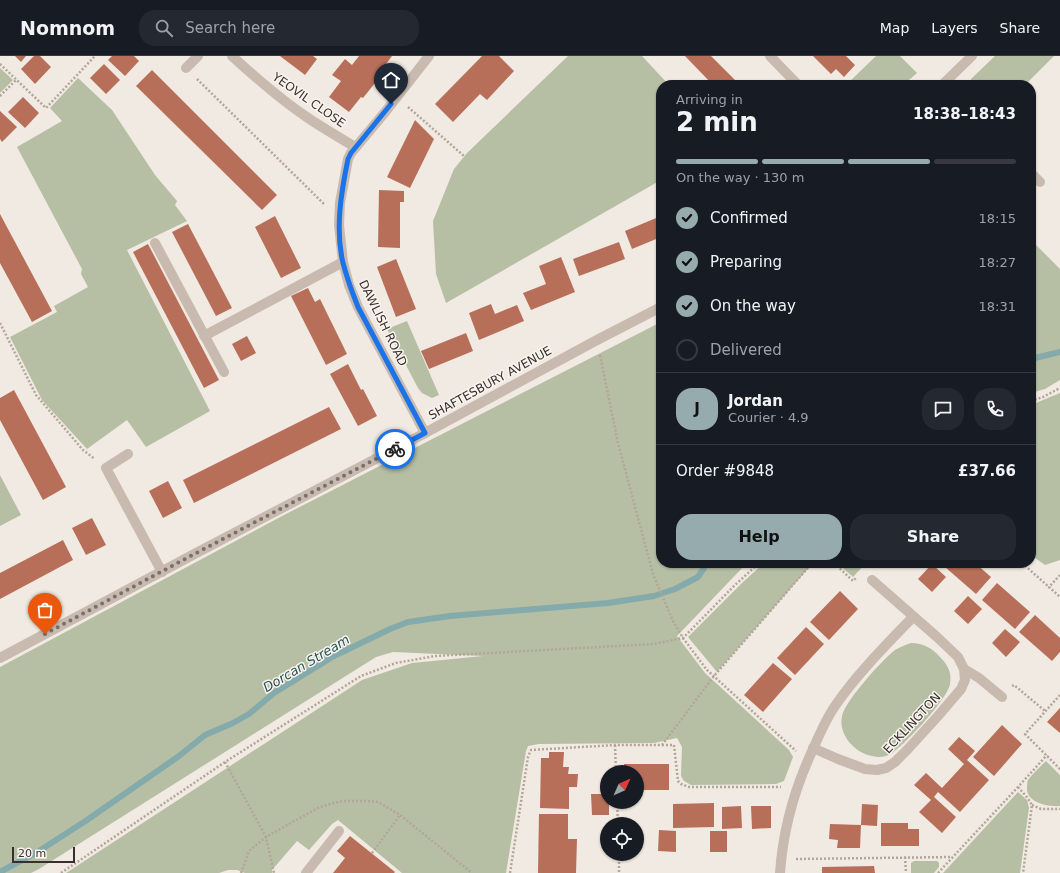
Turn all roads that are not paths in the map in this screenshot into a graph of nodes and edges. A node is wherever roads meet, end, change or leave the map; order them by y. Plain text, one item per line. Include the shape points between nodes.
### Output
1 (198, 56) edge
2 (232, 56) edge
3 (429, 56) edge
4 (770, 56) edge
5 (972, 56) edge
6 (186, 68) road end
7 (793, 80) edge
8 (948, 80) edge
9 (355, 147) junction
10 (1036, 178) edge
11 (1040, 182) dead end
12 (155, 243) dead end
13 (343, 262) junction
14 (656, 310) edge
15 (204, 336) junction
16 (224, 372) dead end
17 (425, 433) junction
18 (128, 454) dead end
19 (162, 572) junction
20 (872, 580) dead end
21 (914, 617) junction
22 (0, 658) edge
23 (964, 668) junction
24 (1002, 697) road end
25 (813, 748) junction
26 (339, 831) dead end
27 (306, 873) edge
28 (780, 873) edge

1 - 6 street
2 - 9 street, YEOVIL CLOSE via 287,103
3 - 9 street, DAWLISH ROAD
4 - 7 street
5 - 8 street
9 - 13 street, DAWLISH ROAD via 348,159 340,209
10 - 11 street
12 - 15 street
13 - 15 street
13 - 17 street, DAWLISH ROAD via 358,307
14 - 17 street, SHAFTESBURY AVENUE
15 - 16 street
17 - 19 street, SHAFTESBURY AVENUE
18 - 19 street via 106,468
19 - 22 street, SHAFTESBURY AVENUE
20 - 21 street
21 - 23 street via 958,657
21 - 25 street via 835,706
23 - 24 street
23 - 25 street, ECKLINGTON via 965,680 961,689 908,749 886,768 866,769
25 - 28 street via 796,788 785,830
26 - 27 street

